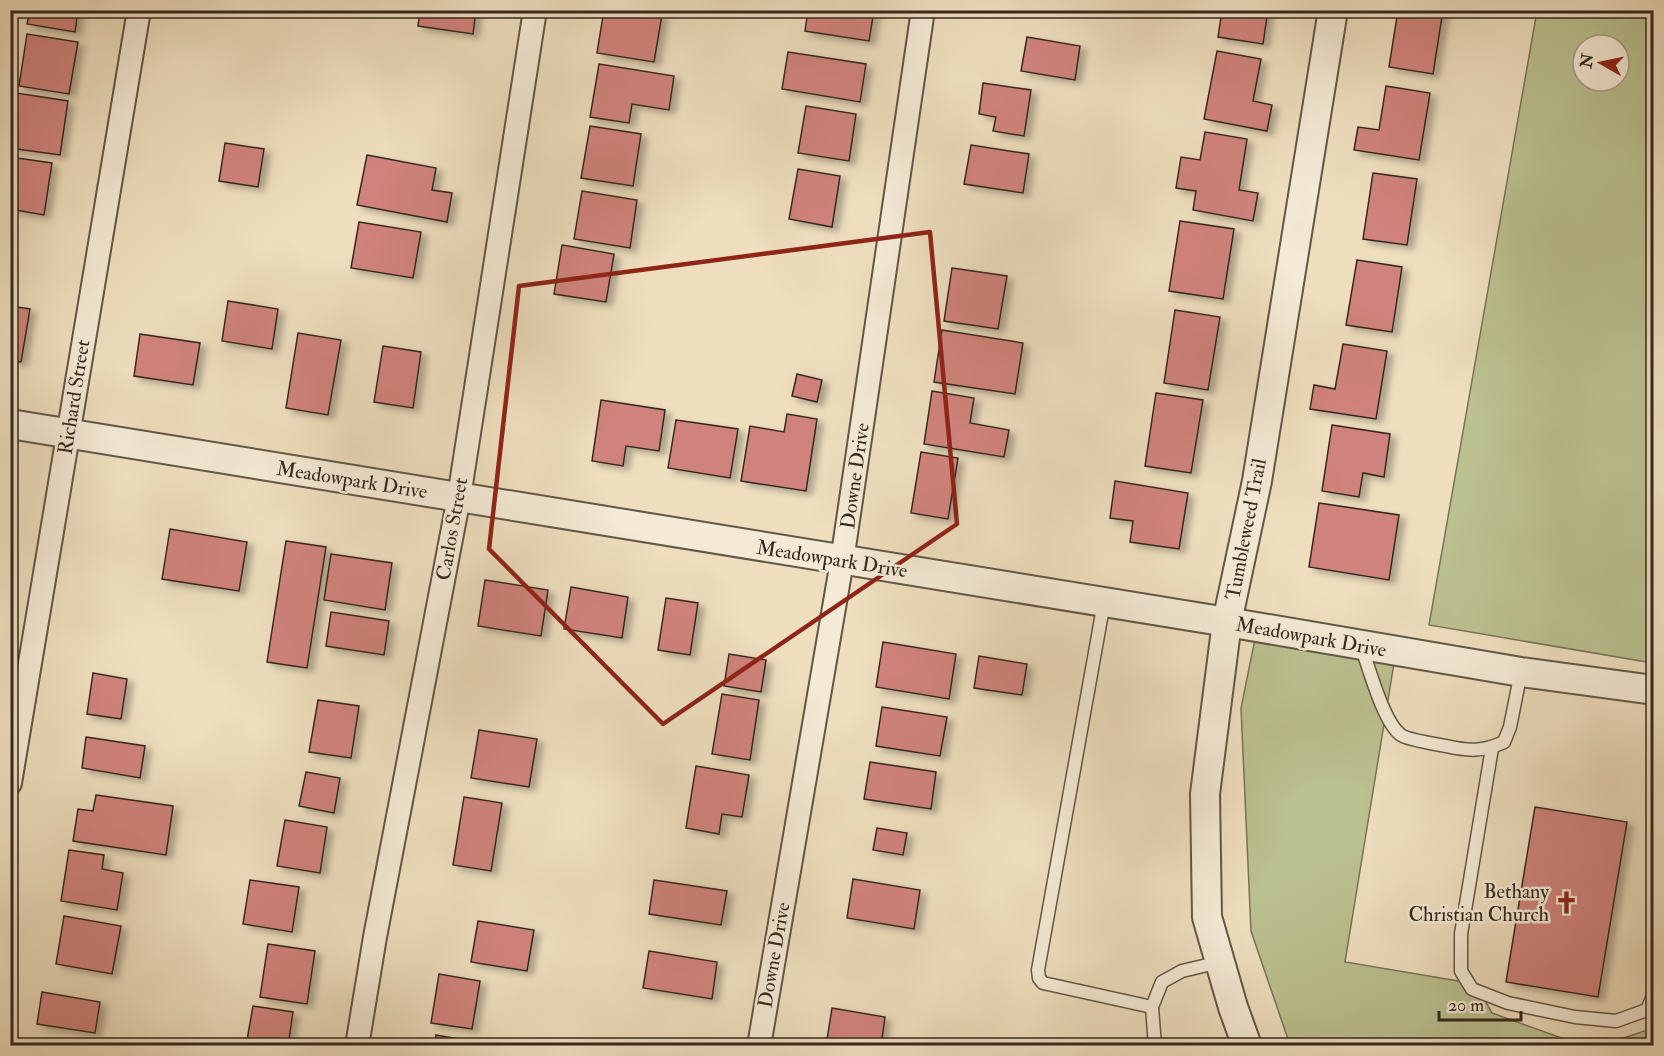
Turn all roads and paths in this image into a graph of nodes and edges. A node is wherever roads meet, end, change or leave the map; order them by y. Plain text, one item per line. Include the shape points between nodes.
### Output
1 (139, 10) edge
2 (535, 10) edge
3 (922, 10) edge
4 (1333, 10) edge
5 (10, 424) edge
6 (68, 433) junction
7 (459, 497) junction
8 (842, 561) junction
9 (1104, 602) junction
10 (1227, 622) junction
11 (1361, 645) junction
12 (1521, 672) junction
13 (1653, 690) edge
14 (1492, 748) junction
15 (10, 783) edge
16 (1221, 962) junction
17 (1653, 994) edge
18 (1152, 1007) junction
19 (357, 1046) edge
20 (759, 1046) edge
21 (1155, 1046) edge
22 (1247, 1046) edge

1 - 6 street, Richard Street
2 - 7 street, Carlos Street
3 - 8 street, Downe Drive
4 - 10 street, Tumbleweed Trail via 1257,481
5 - 6 street, Meadowpark Drive
6 - 7 street, Meadowpark Drive
6 - 15 street, Richard Street
7 - 8 street, Meadowpark Drive
7 - 19 street, Carlos Street
8 - 9 street, Meadowpark Drive
8 - 20 street, Downe Drive
9 - 10 street, Meadowpark Drive
9 - 18 lane via 1038,978 1043,983
10 - 11 street, Meadowpark Drive
10 - 16 street, Tumbleweed Trail via 1205,794 1207,917
11 - 12 street, Meadowpark Drive
11 - 14 lane via 1389,721 1401,735 1458,749
12 - 13 street, Meadowpark Drive
12 - 14 lane via 1510,727 1504,742
14 - 17 lane via 1461,934 1461,971 1472,989 1508,1003 1616,1022 1647,1010
16 - 18 lane via 1182,971 1162,982
16 - 22 street, Tumbleweed Trail
18 - 21 lane

